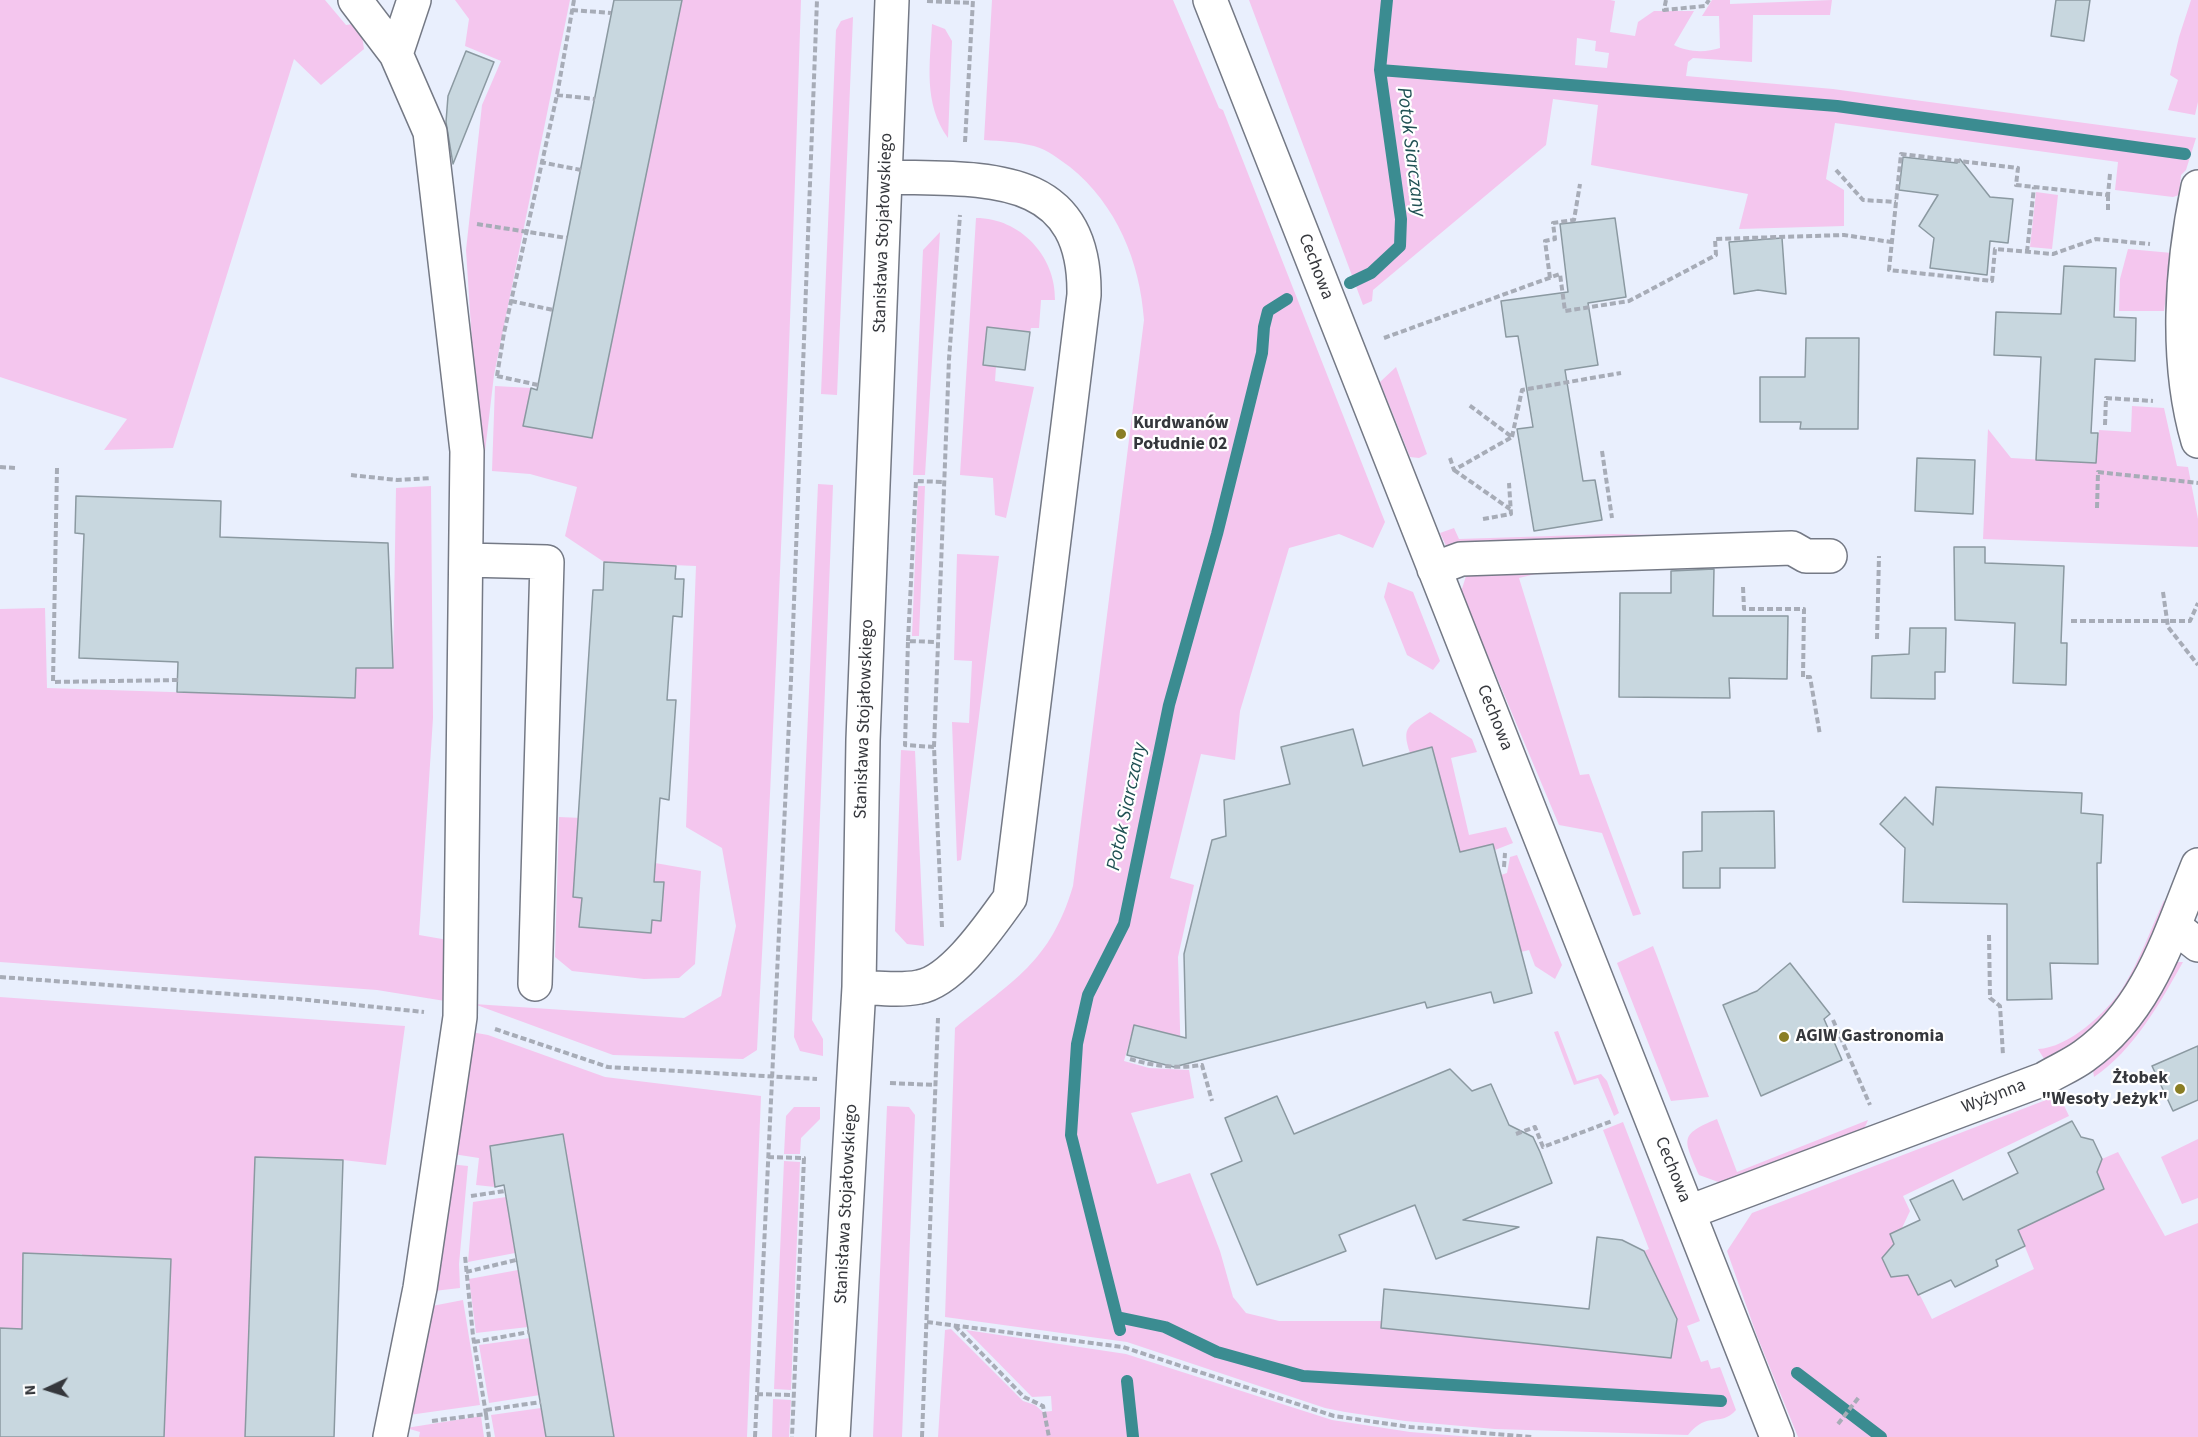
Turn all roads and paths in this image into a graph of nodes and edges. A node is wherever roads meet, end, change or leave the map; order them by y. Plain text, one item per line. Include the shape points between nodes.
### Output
1 (355, 0) edge
2 (414, 0) edge
3 (574, 0) edge
4 (817, 0) edge
5 (892, 0) edge
6 (1210, 0) edge
7 (1666, 0) edge
8 (1708, 0) edge
9 (932, 1) edge
10 (973, 2) edge
11 (572, 10) junction
12 (611, 14) dead end
13 (396, 54) junction
14 (557, 95) junction
15 (595, 99) dead end
16 (965, 145) dead end
17 (540, 162) junction
18 (581, 170) dead end
19 (1836, 170) dead end
20 (2110, 174) dead end
21 (887, 177) junction
22 (1580, 184) dead end
23 (2034, 187) junction
24 (2198, 187) edge
25 (2108, 195) junction
26 (1896, 202) junction
27 (2108, 210) dead end
28 (440, 218) junction
29 (959, 222) dead end
30 (525, 231) junction
31 (567, 238) dead end
32 (1892, 242) junction
33 (2162, 245) dead end
34 (2027, 252) junction
35 (1550, 278) junction
36 (2192, 294) edge
37 (511, 302) junction
38 (553, 310) dead end
39 (1385, 338) dead end
40 (1621, 373) dead end
41 (497, 376) junction
42 (538, 384) dead end
43 (495, 386) dead end
44 (2159, 401) dead end
45 (1469, 405) dead end
46 (2105, 425) dead end
47 (1512, 437) junction
48 (2198, 441) edge
49 (1602, 451) dead end
50 (1450, 458) dead end
51 (0, 467) edge
52 (15, 468) dead end
53 (57, 468) dead end
54 (1454, 470) junction
55 (351, 475) dead end
56 (436, 478) dead end
57 (944, 482) junction
58 (1509, 483) dead end
59 (2198, 483) edge
60 (2097, 508) dead end
61 (1511, 511) junction
62 (1476, 520) dead end
63 (1516, 524) dead end
64 (1608, 526) dead end
65 (1830, 556) dead end
66 (1879, 556) dead end
67 (466, 560) junction
68 (1434, 569) junction
69 (1742, 578) dead end
70 (2163, 592) dead end
71 (2198, 603) edge
72 (2071, 621) dead end
73 (2167, 621) junction
74 (1877, 639) dead end
75 (908, 641) junction
76 (937, 642) junction
77 (2198, 665) edge
78 (178, 680) dead end
79 (1820, 735) dead end
80 (934, 747) junction
81 (1509, 851) dead end
82 (2198, 865) edge
83 (1504, 867) dead end
84 (1989, 935) dead end
85 (2186, 936) edge
86 (942, 938) dead end
87 (0, 977) edge
88 (535, 984) dead end
89 (859, 987) junction
90 (386, 1007) dead end
91 (460, 1017) junction
92 (938, 1020) dead end
93 (1833, 1020) dead end
94 (1130, 1059) dead end
95 (2002, 1065) dead end
96 (772, 1077) junction
97 (823, 1080) dead end
98 (888, 1083) dead end
99 (935, 1084) junction
100 (1212, 1101) dead end
101 (1871, 1107) dead end
102 (1615, 1120) dead end
103 (1516, 1134) dead end
104 (768, 1156) junction
105 (471, 1185) dead end
106 (505, 1191) dead end
107 (470, 1196) junction
108 (469, 1208) dead end
109 (1689, 1212) junction
110 (465, 1255) dead end
111 (516, 1260) dead end
112 (466, 1272) junction
113 (927, 1322) junction
114 (954, 1325) junction
115 (529, 1332) dead end
116 (474, 1342) junction
117 (757, 1395) junction
118 (794, 1395) junction
119 (1859, 1397) dead end
120 (541, 1402) dead end
121 (486, 1412) junction
122 (1838, 1424) dead end
123 (391, 1431) edge
124 (489, 1437) edge
125 (755, 1437) edge
126 (792, 1437) edge
127 (833, 1437) edge
128 (922, 1437) edge
129 (1049, 1437) edge
130 (1532, 1437) edge
131 (1777, 1437) edge

1 - 13 street
2 - 13 street
3 - 11 path
4 - 96 path
5 - 21 street, Stanisława Stojałowskiego
6 - 68 street, Cechowa
7 - 8 path via 1664,10 1672,11 1705,6
9 - 10 path
10 - 16 path
11 - 12 path
11 - 14 path
13 - 28 street via 430,132
14 - 15 path
14 - 17 path
17 - 18 path
17 - 30 path
19 - 26 path via 1863,200
20 - 25 path
21 - 89 street, Stanisława Stojałowskiego via 862,740
21 - 89 street via 992,182 1038,196 1062,214 1073,232 1082,252 1084,295 1010,898 975,946 930,983 906,989
22 - 35 path via 1574,220 1553,224 1555,239 1545,241
23 - 25 path
23 - 26 path via 2016,185 2018,168 1901,154
23 - 34 path
24 - 36 street
25 - 27 path
26 - 32 path
28 - 30 path
28 - 67 street via 467,451
29 - 57 path
30 - 31 path
30 - 37 path
32 - 34 path via 1889,270 1992,281 1995,249
32 - 35 path via 1793,235 1714,239 1716,255 1629,302 1565,311 1560,274
33 - 34 path via 2096,239 2053,254
35 - 39 path
36 - 48 street via 2186,382
37 - 38 path
37 - 41 path
40 - 47 path via 1522,390
41 - 42 path
41 - 43 path
44 - 46 path via 2106,398
45 - 47 path
47 - 54 path
49 - 64 path via 1613,522
50 - 54 path
51 - 52 path
53 - 78 path via 52,682
54 - 61 path
55 - 56 path via 397,480
57 - 75 path via 916,481
57 - 76 path
58 - 61 path
59 - 60 path via 2097,472
61 - 62 path
61 - 63 path
65 - 68 street via 1806,556 1792,548 1697,551 1461,559
66 - 74 path
67 - 88 street via 547,562
67 - 91 street
68 - 109 street, Cechowa
69 - 79 path via 1744,609 1804,609 1803,676 1810,677
70 - 73 path
71 - 73 path via 2190,621
72 - 73 path
73 - 77 path via 2176,639
75 - 76 path
75 - 80 path via 905,745
76 - 80 path
80 - 86 path
81 - 83 path via 1505,853
82 - 85 street, Wyżynna
84 - 95 path via 1990,998 2000,1006
85 - 109 street, Wyżynna via 2109,1034 2084,1056 2044,1079
87 - 90 path
89 - 127 street, Stanisława Stojałowskiego
91 - 96 path via 608,1067
91 - 123 street via 420,1288
92 - 99 path
93 - 101 path
94 - 100 path via 1148,1065 1202,1065
96 - 97 path
96 - 104 path
98 - 99 path
99 - 113 path
102 - 103 path via 1543,1148 1535,1127
104 - 117 path
104 - 118 path via 804,1158
105 - 107 path
106 - 107 path
107 - 108 path
109 - 131 street, Cechowa
110 - 112 path
111 - 112 path
112 - 116 path
113 - 114 path
113 - 128 path
114 - 129 path via 1024,1397 1043,1406
114 - 130 path via 1123,1347 1334,1416
115 - 116 path
116 - 121 path
117 - 118 path
117 - 125 path
118 - 126 path
119 - 122 path
120 - 121 path
121 - 123 path
121 - 124 path

